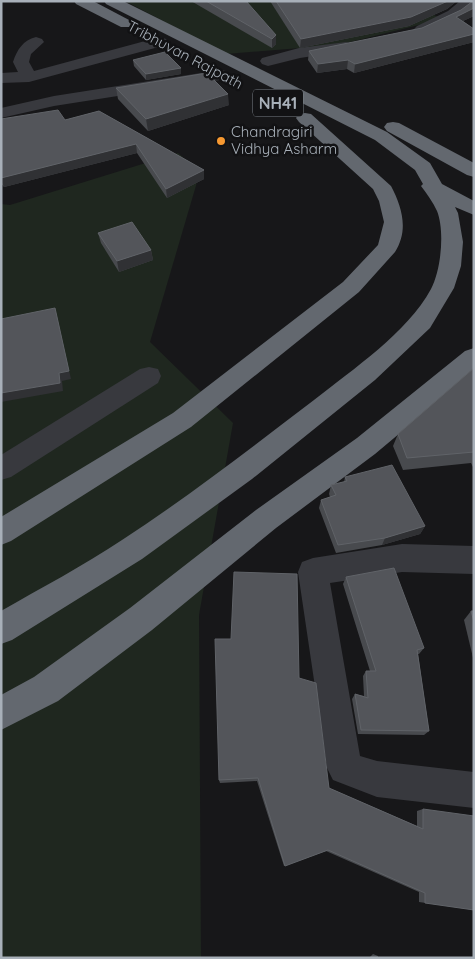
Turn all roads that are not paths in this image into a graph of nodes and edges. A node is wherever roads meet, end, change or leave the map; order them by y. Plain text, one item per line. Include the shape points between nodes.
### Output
1 (81, 1) edge
2 (111, 1) edge
3 (144, 1) edge
4 (470, 1) edge
5 (474, 3) edge
6 (405, 34) edge
7 (36, 42) dead end
8 (160, 42) junction
9 (361, 44) edge
10 (268, 61) junction
11 (292, 73) dead end
12 (220, 75) junction
13 (29, 77) junction
14 (1, 78) edge
15 (333, 94) dead end
16 (293, 111) junction
17 (1, 113) edge
18 (364, 150) dead end
19 (389, 163) dead end
20 (474, 171) edge
21 (474, 209) edge
22 (474, 357) edge
23 (149, 376) dead end
24 (1, 469) edge
25 (1, 532) edge
26 (474, 560) edge
27 (1, 629) edge
28 (1, 713) edge
29 (474, 790) edge

1 - 8 highway, Tribhuvan Rajpath / NH41
2 - 27 highway via 381,136 423,167 448,213 452,242 450,266 443,288 422,322 366,372 242,471 132,550
3 - 10 highway, Tribhuvan Rajpath / NH41
4 - 5 street
4 - 6 street via 443,19
7 - 13 street via 24,52 21,62
8 - 12 highway, Tribhuvan Rajpath / NH41
8 - 13 street
9 - 10 street
10 - 11 highway, Tribhuvan Rajpath / NH41
12 - 16 highway, Tribhuvan Rajpath / NH41
12 - 17 street via 54,100
13 - 14 street
15 - 20 highway
16 - 18 highway, Tribhuvan Rajpath / NH41
16 - 25 highway via 381,186 390,201 394,222 388,247 351,287 182,420
19 - 21 highway
22 - 28 highway via 366,446 266,519 141,619 46,689
23 - 24 street
26 - 29 street via 402,558 312,572 345,768 377,779

